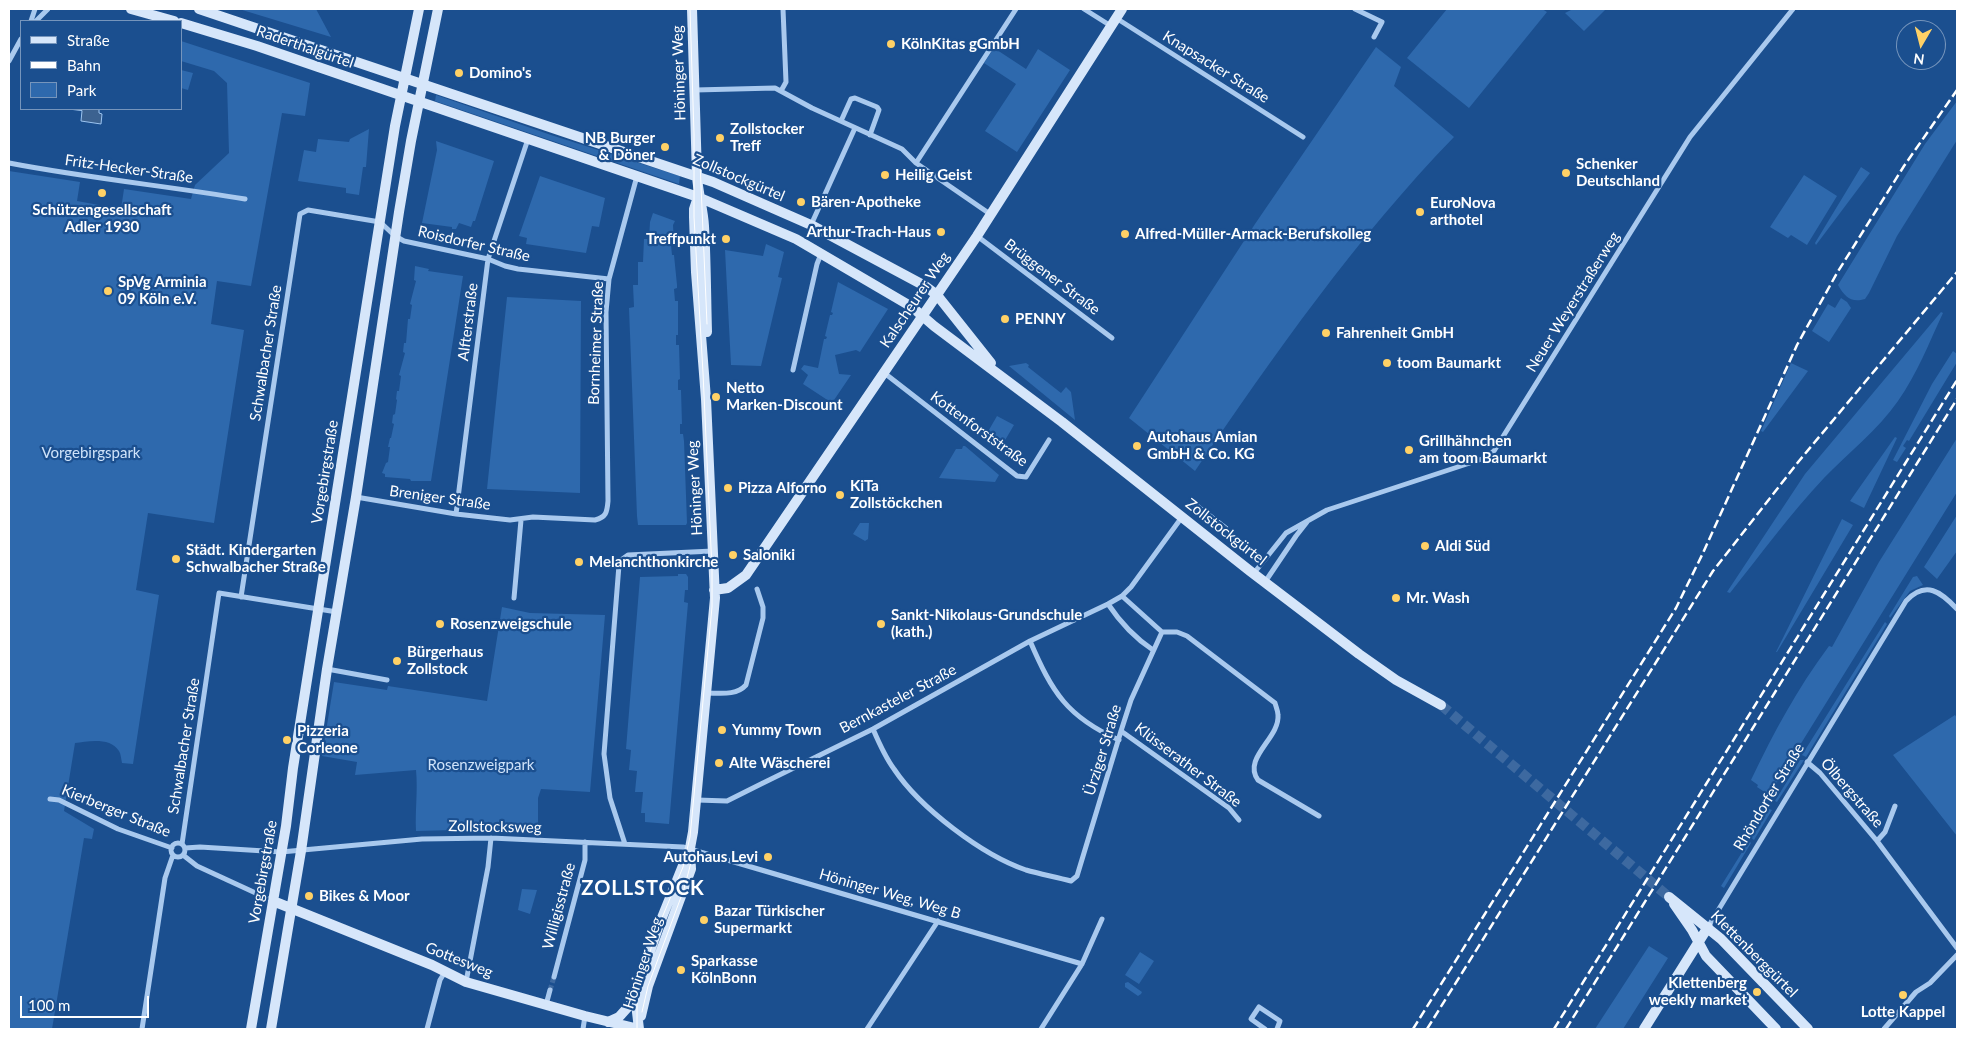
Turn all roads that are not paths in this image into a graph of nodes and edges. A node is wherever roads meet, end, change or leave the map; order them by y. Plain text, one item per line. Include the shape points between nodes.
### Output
1 (48, 9) edge
2 (131, 9) edge
3 (199, 9) edge
4 (419, 9) edge
5 (438, 9) edge
6 (692, 9) edge
7 (783, 9) edge
8 (1016, 9) edge
9 (1084, 9) edge
10 (1355, 9) edge
11 (1793, 9) edge
12 (219, 15) junction
13 (1116, 17) edge
14 (37, 20) edge
15 (170, 20) edge
16 (182, 23) edge
17 (206, 31) junction
18 (1374, 37) dead end
19 (20, 42) edge
20 (9, 61) edge
21 (406, 78) junction
22 (423, 83) junction
23 (694, 90) junction
24 (781, 91) junction
25 (402, 95) junction
26 (419, 101) junction
27 (842, 121) junction
28 (855, 128) junction
29 (870, 135) junction
30 (1303, 137) dead end
31 (528, 139) junction
32 (9, 163) edge
33 (916, 163) junction
34 (637, 176) junction
35 (697, 176) junction
36 (698, 197) junction
37 (245, 199) dead end
38 (990, 214) junction
39 (380, 222) junction
40 (811, 225) junction
41 (395, 236) junction
42 (977, 236) junction
43 (821, 253) junction
44 (488, 259) junction
45 (609, 279) junction
46 (937, 295) junction
47 (922, 316) junction
48 (1112, 338) dead end
49 (793, 370) dead end
50 (883, 372) junction
51 (1000, 374) junction
52 (1048, 440) dead end
53 (356, 497) junction
54 (456, 514) junction
55 (607, 514) joint
56 (1182, 517) junction
57 (521, 520) junction
58 (1309, 520) junction
59 (713, 551) junction
60 (1254, 573) junction
61 (1265, 582) junction
62 (757, 589) dead end
63 (714, 590) junction
64 (1122, 596) junction
65 (241, 597) junction
66 (514, 598) dead end
67 (1108, 604) junction
68 (318, 609) junction
69 (1957, 609) edge
70 (337, 612) junction
71 (1162, 632) junction
72 (1030, 642) junction
73 (1153, 650) junction
74 (327, 669) junction
75 (387, 680) dead end
76 (706, 693) junction
77 (1441, 705) tunnel mouth
78 (873, 729) junction
79 (1121, 731) junction
80 (1119, 740) junction
81 (1807, 762) junction
82 (50, 798) dead end
83 (697, 800) junction
84 (1895, 806) dead end
85 (1319, 816) dead end
86 (1239, 820) dead end
87 (491, 838) junction
88 (1877, 841) junction
89 (585, 842) junction
90 (625, 844) junction
91 (184, 846) junction
92 (172, 848) junction
93 (690, 848) junction
94 (301, 851) junction
95 (281, 852) junction
96 (173, 855) junction
97 (183, 855) junction
98 (273, 901) junction
99 (291, 909) junction
100 (1102, 919) dead end
101 (938, 921) junction
102 (1708, 927) junction
103 (1698, 942) junction
104 (1957, 948) edge
105 (1957, 955) edge
106 (1082, 964) junction
107 (445, 972) junction
108 (554, 976) tunnel mouth
109 (466, 982) junction
110 (550, 990) tunnel mouth
111 (636, 997) junction
112 (546, 1006) junction
113 (585, 1016) junction
114 (608, 1022) junction
115 (142, 1029) edge
116 (251, 1029) edge
117 (271, 1029) edge
118 (426, 1029) edge
119 (582, 1029) edge
120 (639, 1029) edge
121 (867, 1029) edge
122 (1040, 1029) edge
123 (1265, 1029) edge
124 (1277, 1029) edge
125 (1644, 1029) edge
126 (1776, 1029) edge
127 (1808, 1029) edge
128 (1884, 1029) edge

1 - 14 street
2 - 15 main road
3 - 12 main road, Raderthalgürtel
4 - 21 main road, Vorgebirgstraße
5 - 22 main road
6 - 23 main road, Höninger Weg
7 - 24 street via 786,82
8 - 33 street
9 - 13 street, Knapsacker Straße
10 - 18 street via 1382,22
11 - 58 street, Neuer Weyerstraßerweg via 1690,137 1494,451 1486,458 1328,510
12 - 17 main road via 210,22
12 - 21 main road, Raderthalgürtel
13 - 30 street, Knapsacker Straße
13 - 38 main road, Kalscheurer Weg
16 - 17 main road, Raderthalgürtel
17 - 25 main road, Raderthalgürtel
19 - 20 street
21 - 22 main road, Raderthalgürtel
21 - 25 main road, Vorgebirgstraße
22 - 26 main road
22 - 35 main road, Zollstockgürtel
23 - 24 street via 770,88
23 - 35 main road, Höninger Weg
24 - 27 street
25 - 26 main road, Raderthalgürtel
25 - 39 main road, Vorgebirgstraße
26 - 31 main road, Zollstockgürtel
26 - 41 main road
27 - 28 street
27 - 29 street via 851,99 877,107 879,110
28 - 29 street
28 - 40 street
29 - 33 street via 902,149
31 - 34 main road, Zollstockgürtel
31 - 44 street, Alfterstraße
32 - 37 street, Fritz-Hecker-Straße
33 - 38 street
34 - 36 main road, Zollstockgürtel
34 - 45 street, Bornheimer Straße
35 - 36 main road, Höninger Weg
35 - 40 main road, Zollstockgürtel
36 - 43 main road, Zollstockgürtel via 768,226
36 - 59 main road, Höninger Weg via 694,209 696,272
38 - 42 main road, Kalscheurer Weg
39 - 41 street
39 - 65 street, Schwalbacher Straße via 308,210 300,214
39 - 68 main road, Vorgebirgstraße
40 - 46 main road, Zollstockgürtel via 894,268
41 - 44 street, Roisdorfer Straße via 404,241
41 - 53 main road
42 - 46 main road, Kalscheurer Weg
42 - 48 street, Brüggener Straße
43 - 47 main road, Zollstockgürtel
43 - 49 street
44 - 45 street, Roisdorfer Straße via 518,269
44 - 54 street, Alfterstraße
45 - 55 street, Bornheimer Straße via 606,312
46 - 47 main road, Kalscheurer Weg
46 - 51 main road, Zollstockgürtel
47 - 50 main road, Kalscheurer Weg
47 - 51 main road, Zollstockgürtel
50 - 52 street, Kottenforststraße via 1017,476 1026,477
50 - 63 main road, Kalscheurer Weg via 746,575 728,588
51 - 56 main road, Zollstockgürtel
53 - 54 street, Breniger Straße
53 - 70 main road
54 - 57 street, Breniger Straße
55 - 57 street, Breniger Straße via 595,520 532,517
56 - 60 main road, Zollstockgürtel
56 - 64 street, Bernkasteler Straße
57 - 66 street
58 - 60 street, Neuer Weyerstraßerweg via 1286,533
58 - 61 street, Neuer Weyerstraßerweg
59 - 63 main road, Höninger Weg
59 - 90 street via 628,555 621,560 604,754 610,798
60 - 61 main road, Zollstockgürtel
61 - 77 main road, Zollstockgürtel via 1381,670
62 - 76 street via 763,618 746,685 734,693
63 - 76 main road, Höninger Weg
64 - 67 street, Bernkasteler Straße
64 - 71 street
65 - 68 street
65 - 91 street, Schwalbacher Straße via 219,593
67 - 72 street, Bernkasteler Straße
67 - 73 street via 1119,620
68 - 70 street
68 - 95 main road, Vorgebirgstraße
69 - 81 street, Rhöndorfer Straße via 1940,593 1926,590 1917,592 1906,601
70 - 74 main road
71 - 73 street, Ürziger Straße
71 - 85 street via 1187,636 1275,703 1276,725 1253,766 1254,774 1258,780
72 - 78 street, Bernkasteler Straße
72 - 80 street via 1045,677 1064,702 1087,724
73 - 79 street, Ürziger Straße
74 - 75 street
74 - 94 main road
76 - 83 main road, Höninger Weg
78 - 80 street, Ürziger Straße via 895,771 946,823 997,856 1026,870 1071,881 1077,876
78 - 83 street, Bernkasteler Straße via 727,801
79 - 80 street, Ürziger Straße
79 - 86 street, Klüsserather Straße via 1229,808
81 - 88 street, Ölbergstraße
81 - 102 street, Rhöndorfer Straße
82 - 92 street, Kierberger Straße via 131,834
83 - 93 main road, Höninger Weg
84 - 88 street, Ölbergstraße via 1885,832
87 - 89 street, Zollstocksweg
87 - 94 street, Zollstocksweg via 422,839
87 - 109 street
88 - 104 street, Ölbergstraße
89 - 90 street, Zollstocksweg
89 - 108 street, Willigisstraße via 585,860
90 - 93 street, Zollstocksweg
91 - 92 street, Kierberger Straße via 176,843
91 - 95 street, Kierberger Straße
91 - 97 street, Kierberger Straße
92 - 96 street, Kierberger Straße
93 - 101 street, Höninger Weg, Weg B
93 - 111 main road, Höninger Weg via 659,925
93 - 120 main road, Höninger Weg via 691,869 648,986
94 - 95 street, Kierberger Straße
94 - 99 main road
95 - 98 main road, Vorgebirgstraße
96 - 97 street, Kierberger Straße
96 - 115 street via 165,878
97 - 98 street, Kierberger Straße via 197,866
98 - 99 main road, Gottesweg
98 - 116 main road, Vorgebirgstraße
99 - 107 main road, Gottesweg
99 - 117 main road
100 - 106 street
101 - 106 street, Höninger Weg, Weg B
101 - 121 street
102 - 103 main road, Rhöndorfer Straße
102 - 103 main road, Klettenberggürtel via 1669,897
102 - 127 main road, Klettenberggürtel
103 - 125 main road, Rhöndorfer Straße
103 - 126 main road, Klettenberggürtel via 1706,956
105 - 128 street via 1930,983 1916,992
106 - 122 street
107 - 109 main road, Gottesweg
107 - 118 street
109 - 112 main road, Gottesweg
110 - 112 street
111 - 114 main road via 619,1017
111 - 120 main road, Höninger Weg
112 - 113 main road, Gottesweg
113 - 114 main road, Gottesweg
113 - 119 street
114 - 120 main road, Gottesweg
123 - 124 street via 1251,1019 1259,1007 1280,1021

